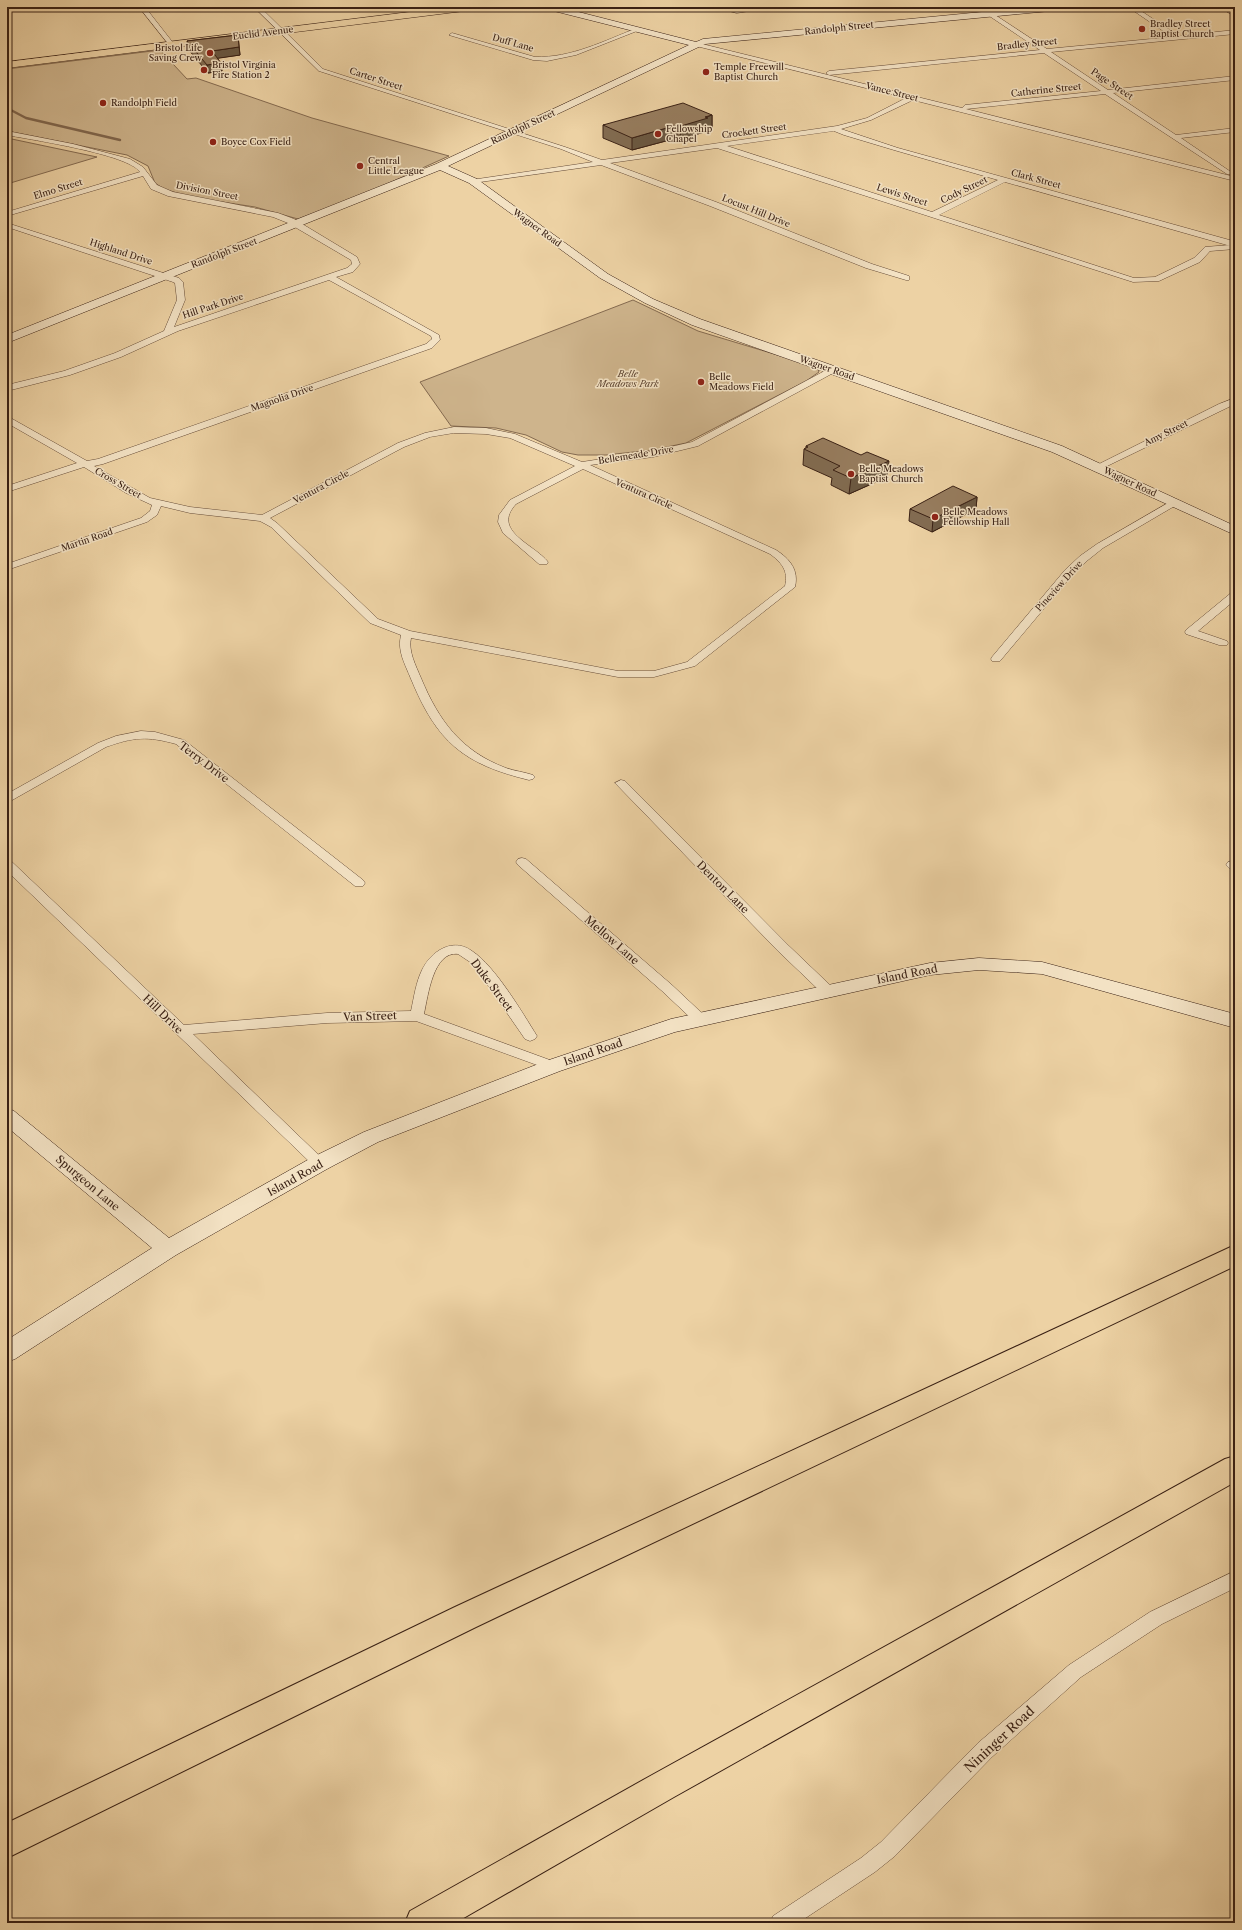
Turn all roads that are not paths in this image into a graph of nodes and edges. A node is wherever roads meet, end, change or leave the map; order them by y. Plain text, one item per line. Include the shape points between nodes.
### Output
1 (142, 7) edge
2 (257, 7) edge
3 (442, 7) edge
4 (472, 7) edge
5 (549, 7) edge
6 (717, 7) edge
7 (771, 7) edge
8 (979, 7) edge
9 (1060, 7) edge
10 (1131, 7) edge
11 (1222, 7) edge
12 (989, 14) junction
13 (1235, 14) edge
14 (279, 29) junction
15 (638, 29) junction
16 (1235, 32) edge
17 (452, 35) dead end
18 (1178, 38) junction
19 (171, 43) junction
20 (698, 45) junction
21 (1046, 51) junction
22 (7, 61) edge
23 (7, 65) edge
24 (821, 75) junction
25 (1235, 78) edge
26 (1107, 92) junction
27 (913, 97) junction
28 (955, 108) junction
29 (834, 128) junction
30 (1235, 130) edge
31 (511, 132) junction
32 (7, 133) edge
33 (1175, 137) junction
34 (716, 145) junction
35 (600, 162) junction
36 (440, 166) junction
37 (145, 173) junction
38 (1235, 178) edge
39 (1004, 180) junction
40 (473, 181) junction
41 (115, 182) junction
42 (154, 187) junction
43 (7, 214) edge
44 (932, 215) junction
45 (297, 224) junction
46 (7, 225) edge
47 (1235, 245) edge
48 (166, 276) junction
49 (330, 277) junction
50 (906, 278) dead end
51 (168, 332) junction
52 (7, 339) edge
53 (832, 370) junction
54 (7, 388) edge
55 (1235, 401) edge
56 (7, 419) edge
57 (85, 464) junction
58 (582, 466) junction
59 (1098, 467) junction
60 (7, 489) edge
61 (156, 502) junction
62 (1175, 502) junction
63 (264, 518) junction
64 (1235, 531) edge
65 (543, 562) dead end
66 (7, 567) edge
67 (1235, 595) edge
68 (407, 634) junction
69 (1223, 643) dead end
70 (996, 659) dead end
71 (529, 777) dead end
72 (621, 783) dead end
73 (7, 799) edge
74 (522, 862) dead end
75 (7, 864) edge
76 (359, 883) dead end
77 (827, 990) junction
78 (417, 1016) junction
79 (700, 1019) junction
80 (1235, 1021) edge
81 (179, 1030) junction
82 (530, 1036) dead end
83 (553, 1066) junction
84 (7, 1116) edge
85 (320, 1163) junction
86 (168, 1249) junction
87 (1235, 1255) edge
88 (7, 1352) edge
89 (1235, 1468) edge
90 (1235, 1579) edge
91 (7, 1841) edge
92 (422, 1923) edge
93 (780, 1923) edge

1 - 19 street
2 - 14 street, Carter Street
3 - 14 main road, Euclid Avenue
4 - 14 main road, Euclid Avenue
5 - 15 street, Vance Street
6 - 7 street via 737,11
8 - 12 street, Page Street
9 - 12 street, Randolph Street
10 - 18 street
11 - 13 street
12 - 20 street, Randolph Street via 717,40
12 - 21 street, Page Street
14 - 19 main road, Euclid Avenue
14 - 31 street, Carter Street via 321,70
15 - 17 street, Duff Lane via 547,60 535,59
15 - 20 street, Vance Street
16 - 18 street, Bradley Street
18 - 21 street, Bradley Street
19 - 22 main road, Euclid Avenue
19 - 23 main road, Euclid Avenue
20 - 24 street, Vance Street
20 - 31 street, Randolph Street
21 - 24 street, Bradley Street
21 - 26 street, Page Street
24 - 27 street, Vance Street
25 - 26 street, Catherine Street
26 - 28 street, Catherine Street
26 - 33 street, Page Street
27 - 28 street, Vance Street
27 - 29 street, Crockett Street via 869,119
28 - 38 street, Vance Street
29 - 34 street, Crockett Street
29 - 39 street, Clark Street
30 - 33 street
31 - 35 street, Carter Street
31 - 36 street, Randolph Street
32 - 37 street via 117,156 135,164
33 - 38 street, Page Street
34 - 35 street, Crockett Street
34 - 44 street, Lewis Street
35 - 40 street, Crockett Street
35 - 50 street, Locust Hill Drive
36 - 40 street, Wagner Road
36 - 45 street, Randolph Street
37 - 41 street, Elmo Street
37 - 42 street
39 - 44 street, Cody Street
39 - 47 street, Clark Street
40 - 53 street, Wagner Road via 581,261 648,301 696,322
41 - 42 street, Elmo Street
41 - 43 street, Elmo Street
42 - 45 street, Division Street via 187,198 261,211
44 - 47 street, Lewis Street via 1132,280 1150,281 1188,265 1208,249
45 - 48 street, Randolph Street
45 - 49 street, Hill Park Drive via 356,261 350,270
46 - 48 street, Highland Drive
48 - 51 street, Highland Drive via 179,282 181,292 179,308
48 - 52 street, Randolph Street
49 - 51 street, Hill Park Drive
49 - 57 street, Magnolia Drive via 418,325 434,335 436,340 429,346 380,364 100,462
51 - 54 street, Hill Park Drive via 118,355 67,373
53 - 58 street, Bellemeade Drive via 695,444
53 - 59 street, Wagner Road via 1050,446
55 - 59 street, Amy Street
56 - 57 street, Cross Street
57 - 60 street, Magnolia Drive
57 - 61 street, Cross Street via 129,491
58 - 63 street, Ventura Circle via 558,454 499,433 472,430 444,431 401,445
58 - 65 street, Bellemeade Drive via 513,502 503,516 506,530
58 - 68 street, Ventura Circle via 773,552 791,569 790,587 696,661 678,669 654,674 618,674
59 - 62 street, Wagner Road
61 - 63 street, Cross Street via 190,510
61 - 66 street, Martin Road via 155,512 144,520
62 - 64 street, Wagner Road
62 - 70 street, Pineview Drive via 1084,558 1069,572
63 - 68 street, Ventura Circle via 374,621
67 - 69 street via 1190,632
68 - 71 street via 404,645 406,653 433,718 442,730 475,758 498,769
72 - 77 street, Denton Lane
73 - 76 street, Terry Drive via 111,741 141,734 168,737 180,742
74 - 79 street, Mellow Lane
75 - 81 street, Hill Drive
77 - 79 street, Island Road
77 - 80 street, Island Road via 948,966 1018,966 1071,974
78 - 81 street, Van Street via 327,1018
78 - 82 street, Duke Street via 428,971 446,951 463,950 485,971
78 - 83 street, Van Street
79 - 83 street, Island Road
81 - 85 street, Hill Drive
83 - 85 street, Island Road via 371,1137
84 - 86 street, Spurgeon Lane
85 - 86 street, Island Road
86 - 88 street, Island Road
87 - 91 highway via 430,1634 178,1755
89 - 92 highway
90 - 93 street, Nininger Road via 1156,1618 1075,1671 985,1750 873,1861

